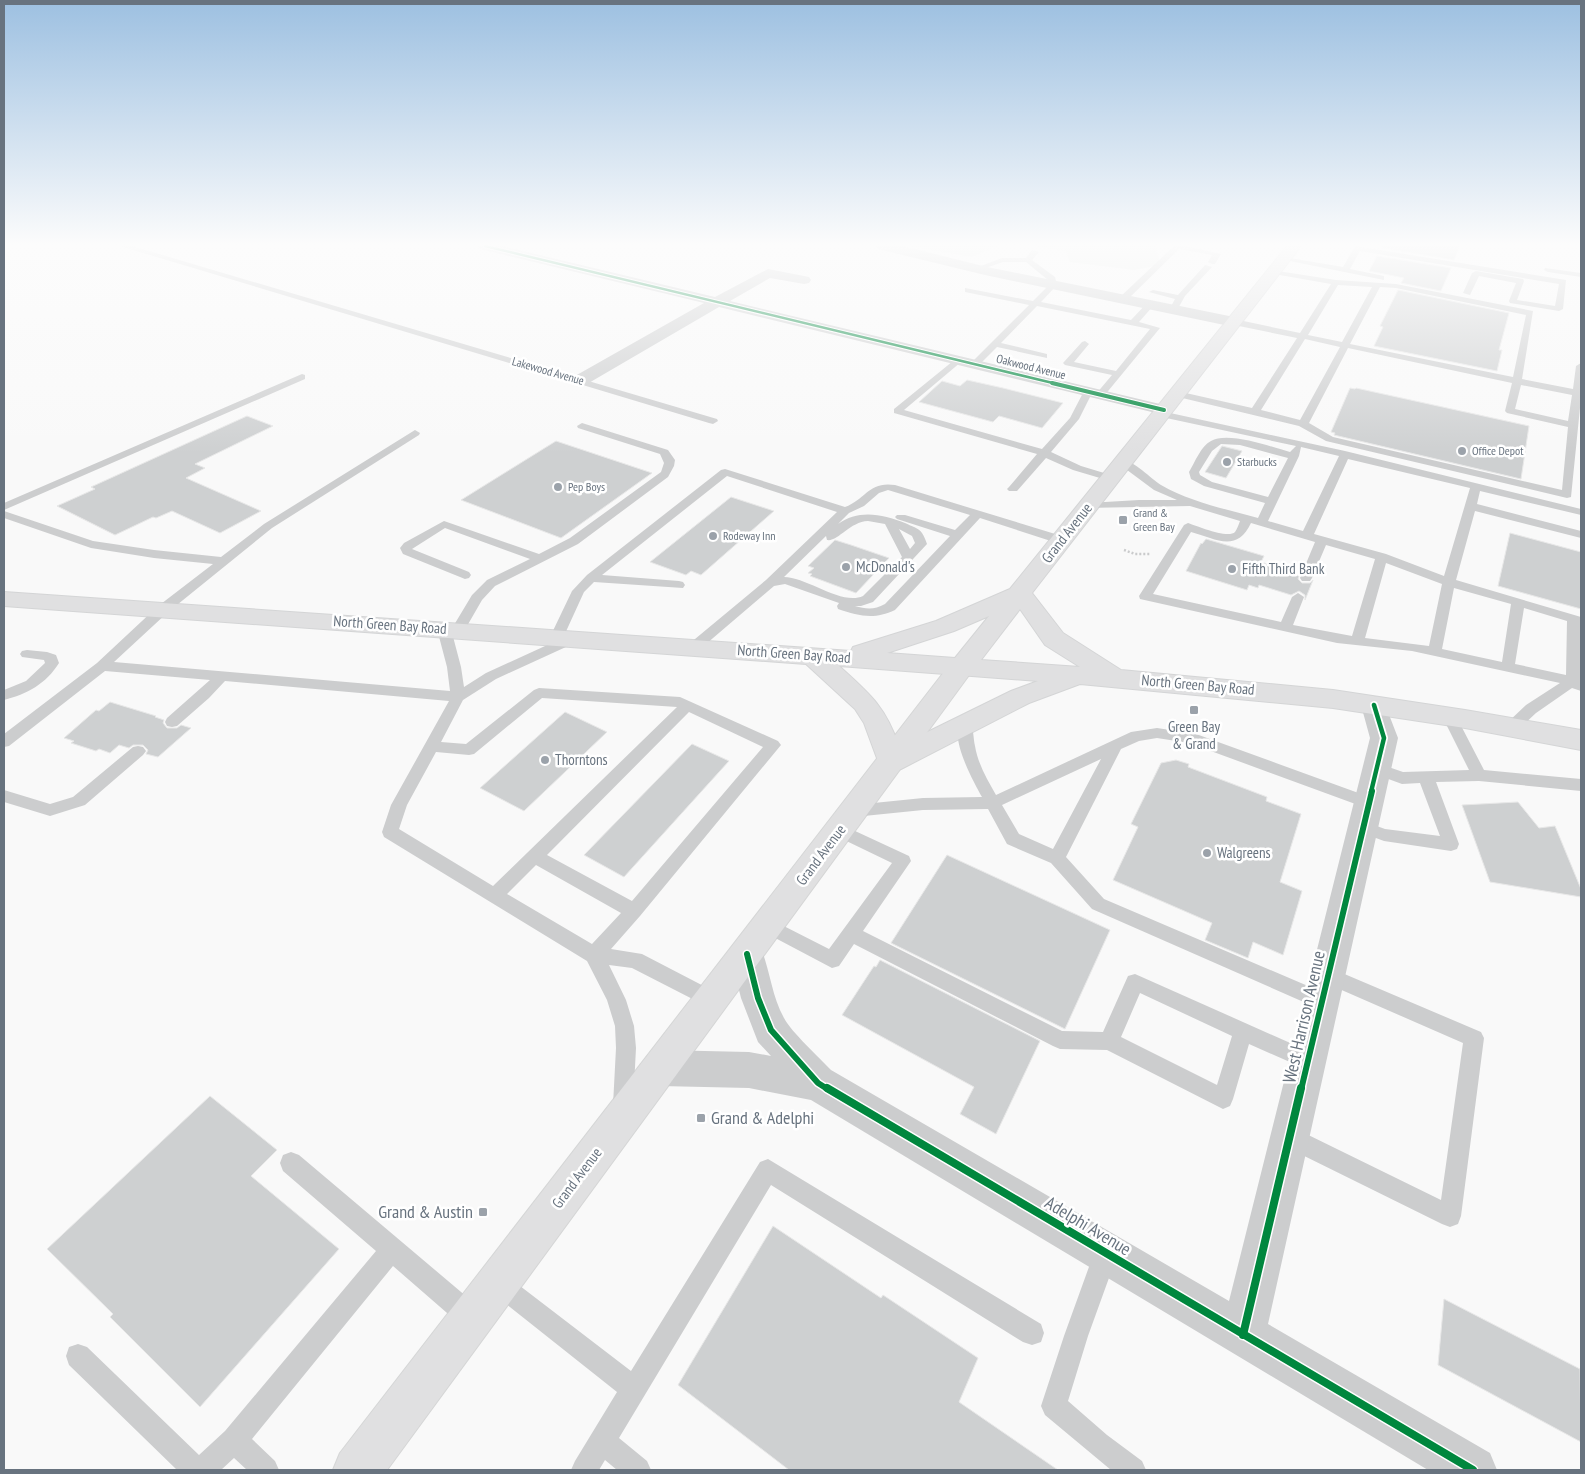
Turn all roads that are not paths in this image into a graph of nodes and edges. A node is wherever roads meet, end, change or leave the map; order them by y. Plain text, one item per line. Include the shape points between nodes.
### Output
1 (359, 315) edge
2 (695, 315) edge
3 (766, 315) edge
4 (1023, 315) edge
5 (1090, 315) edge
6 (1139, 315) edge
7 (1211, 315) edge
8 (1240, 315) edge
9 (1315, 315) edge
10 (1361, 315) edge
11 (1530, 315) edge
12 (1234, 322) junction
13 (1133, 323) junction
14 (1301, 336) junction
15 (994, 344) junction
16 (1085, 344) dead end
17 (1344, 345) junction
18 (1044, 356) dead end
19 (958, 360) junction
20 (974, 364) junction
21 (1581, 366) edge
22 (1118, 374) junction
23 (302, 377) dead end
24 (581, 380) junction
25 (1517, 381) junction
26 (1095, 393) junction
27 (1579, 393) edge
28 (1177, 394) junction
29 (1163, 412) junction
30 (1255, 412) junction
31 (713, 420) dead end
32 (1303, 424) junction
33 (1573, 425) junction
34 (582, 426) dead end
35 (415, 433) dead end
36 (1300, 444) junction
37 (1044, 453) junction
38 (1344, 454) junction
39 (1294, 456) junction
40 (1123, 462) junction
41 (1110, 478) junction
42 (1476, 486) junction
43 (1013, 489) dead end
44 (1272, 501) junction
45 (859, 504) junction
46 (1195, 504) junction
47 (1088, 506) junction
48 (1470, 506) junction
49 (4, 507) edge
50 (845, 511) junction
51 (1581, 512) edge
52 (978, 513) junction
53 (4, 514) edge
54 (1247, 519) junction
55 (890, 523) junction
56 (1261, 523) junction
57 (958, 535) junction
58 (1581, 535) edge
59 (1306, 536) junction
60 (1061, 540) junction
61 (1322, 540) junction
62 (1382, 557) junction
63 (539, 558) junction
64 (909, 558) junction
65 (223, 561) junction
66 (465, 575) dead end
67 (591, 578) junction
68 (1306, 578) dead end
69 (786, 580) junction
70 (1449, 582) junction
71 (770, 583) junction
72 (679, 585) dead end
73 (1020, 593) junction
74 (1298, 597) dead end
75 (4, 599) edge
76 (1518, 602) junction
77 (162, 610) junction
78 (1578, 620) edge
79 (1285, 628) junction
80 (451, 629) junction
81 (566, 638) junction
82 (1357, 641) junction
83 (694, 647) junction
84 (1436, 652) junction
85 (27, 654) dead end
86 (812, 656) junction
87 (847, 658) junction
88 (963, 665) junction
89 (102, 666) junction
90 (1508, 667) junction
91 (1080, 675) junction
92 (221, 678) junction
93 (1118, 678) junction
94 (1579, 684) edge
95 (4, 695) edge
96 (458, 696) junction
97 (1374, 705) junction
98 (687, 706) junction
99 (1449, 716) junction
100 (172, 722) dead end
101 (965, 726) junction
102 (1512, 727) junction
103 (1581, 740) edge
104 (4, 742) edge
105 (432, 746) junction
106 (1114, 748) junction
107 (138, 751) dead end
108 (891, 762) junction
109 (1377, 769) junction
110 (1479, 775) junction
111 (1426, 777) junction
112 (1581, 784) edge
113 (4, 796) edge
114 (994, 803) junction
115 (1366, 815) junction
116 (847, 821) junction
117 (534, 856) junction
118 (1057, 858) junction
119 (494, 896) junction
120 (634, 911) junction
121 (768, 926) junction
122 (851, 934) junction
123 (746, 954) junction
124 (594, 955) junction
125 (1325, 988) junction
126 (712, 1000) junction
127 (1243, 1032) junction
128 (1109, 1041) junction
129 (1308, 1061) junction
130 (660, 1068) junction
131 (818, 1083) junction
132 (623, 1117) junction
133 (1290, 1137) junction
134 (291, 1163) dead end
135 (392, 1249) junction
136 (1106, 1253) junction
137 (485, 1300) junction
138 (1032, 1333) dead end
139 (1243, 1334) junction
140 (78, 1356) dead end
141 (634, 1389) junction
142 (234, 1440) junction
143 (602, 1441) junction
144 (196, 1470) edge
145 (202, 1470) edge
146 (266, 1470) edge
147 (357, 1470) edge
148 (584, 1470) edge
149 (638, 1470) edge
150 (1133, 1470) edge
151 (1473, 1470) edge

1 - 24 lane, Lakewood Avenue
2 - 24 street
3 - 19 street, Oakwood Avenue
4 - 15 lane
5 - 13 lane
6 - 13 lane
7 - 12 street
8 - 12 main road, Grand Avenue
9 - 14 lane
10 - 17 lane
11 - 25 lane
12 - 14 lane
12 - 28 main road, Grand Avenue
13 - 22 lane via 1156,328
14 - 17 lane
14 - 30 lane
15 - 18 lane
15 - 20 lane
16 - 22 lane via 1068,362
17 - 25 lane
17 - 32 lane
19 - 20 street, Oakwood Avenue
19 - 37 lane via 897,411
20 - 26 street, Oakwood Avenue
21 - 27 lane
22 - 26 lane
23 - 49 lane
24 - 31 lane, Lakewood Avenue
25 - 27 lane
25 - 33 lane via 1510,412
26 - 29 street, Oakwood Avenue
26 - 37 lane
27 - 33 lane
28 - 29 main road, Grand Avenue
28 - 30 lane
29 - 36 lane
29 - 40 main road, Grand Avenue
30 - 32 lane
32 - 33 lane via 1330,439 1567,495
34 - 63 lane via 664,452 671,462 664,475 574,541
35 - 65 lane via 268,526
36 - 38 lane
36 - 39 lane
37 - 41 lane
37 - 43 lane
38 - 42 lane
38 - 59 lane
39 - 44 lane
39 - 44 lane via 1221,440 1213,443 1194,472 1195,477 1208,484
40 - 41 main road, Grand Avenue
40 - 46 lane via 1158,488
41 - 47 main road, Grand Avenue
42 - 48 lane
42 - 51 lane
44 - 56 lane
45 - 50 lane
45 - 52 lane via 874,490 886,486
45 - 57 lane
46 - 47 lane
46 - 54 lane
47 - 60 main road, Grand Avenue
48 - 58 lane
48 - 70 lane
50 - 67 lane via 725,472
50 - 71 lane
52 - 57 lane
52 - 60 lane
53 - 65 lane via 91,544
54 - 56 lane
54 - 79 lane via 1240,534 1233,538 1188,528 1145,596
55 - 64 lane
55 - 64 lane via 909,529 921,540
55 - 69 lane via 870,516 851,520
56 - 59 lane
57 - 71 lane via 890,607 879,613 868,614
59 - 61 lane
60 - 73 main road, Grand Avenue
61 - 62 lane
61 - 68 lane
62 - 70 lane
62 - 82 lane
63 - 66 lane via 444,524 406,548
63 - 80 lane via 491,583
64 - 69 lane via 868,599 861,602 845,601
65 - 77 lane
67 - 72 lane
67 - 81 lane via 578,592
69 - 71 lane
70 - 76 lane
70 - 84 lane
71 - 83 lane
73 - 87 main road via 945,626
73 - 88 main road, Grand Avenue
73 - 93 main road via 1054,639
74 - 79 lane
75 - 77 main road, North Green Bay Road
76 - 78 lane
76 - 90 lane
77 - 80 main road, North Green Bay Road
77 - 89 lane
78 - 94 lane
79 - 82 lane via 1337,640
80 - 81 main road, North Green Bay Road
80 - 96 lane
81 - 83 main road, North Green Bay Road
81 - 96 lane
82 - 84 lane via 1412,646
83 - 86 main road, North Green Bay Road
84 - 90 lane
85 - 95 lane via 47,656 52,663 27,688
86 - 87 main road, North Green Bay Road
86 - 108 main road via 864,703 877,722
87 - 88 main road, North Green Bay Road
88 - 91 main road, North Green Bay Road
88 - 108 main road, Grand Avenue
89 - 92 lane
89 - 104 lane
90 - 94 lane
91 - 93 main road, North Green Bay Road
91 - 101 main road via 1020,697
92 - 96 lane
92 - 100 lane
93 - 97 main road, North Green Bay Road via 1266,691
94 - 102 lane via 1538,704
96 - 105 lane
97 - 99 main road, North Green Bay Road
97 - 109 street, West Harrison Avenue via 1384,738
98 - 105 lane via 680,702 539,693 469,750
98 - 117 lane
98 - 120 lane via 773,745
99 - 102 main road, North Green Bay Road
99 - 110 lane
101 - 108 main road
101 - 114 lane via 974,769
102 - 103 main road, North Green Bay Road
105 - 119 lane via 399,806 390,832
106 - 114 lane
106 - 115 lane via 1136,736 1157,733 1191,738
106 - 118 lane
107 - 113 lane via 79,801 50,810
108 - 116 main road, Grand Avenue
109 - 111 lane via 1402,778
109 - 115 street, West Harrison Avenue
110 - 111 lane
110 - 112 lane
111 - 115 lane via 1451,844 1384,835
114 - 116 lane via 923,804
114 - 118 lane via 1013,839
115 - 125 street, West Harrison Avenue
116 - 121 main road, Grand Avenue
116 - 122 lane via 903,861
117 - 119 lane
117 - 120 lane
118 - 125 lane via 1098,904 1152,929
119 - 124 lane
120 - 124 lane
121 - 122 lane via 832,960
121 - 123 main road, Grand Avenue
122 - 128 lane via 1060,1040
123 - 126 main road, Grand Avenue
123 - 131 street, Adelphi Avenue via 771,1030
124 - 126 lane via 635,960
124 - 132 lane via 611,986 622,1017 626,1049
125 - 129 street, West Harrison Avenue
125 - 133 lane via 1474,1038 1450,1216
126 - 130 main road, Grand Avenue
127 - 128 lane via 1135,982
127 - 128 lane via 1223,1099
127 - 129 lane
129 - 133 street, West Harrison Avenue
130 - 131 street, Adelphi Avenue via 749,1070
130 - 132 main road, Grand Avenue
131 - 136 street, Adelphi Avenue
132 - 137 main road, Grand Avenue
133 - 139 street, West Harrison Avenue
134 - 135 lane
135 - 137 lane
135 - 142 lane
136 - 139 street, Adelphi Avenue
136 - 150 lane via 1054,1406
137 - 141 lane
137 - 147 main road, Grand Avenue
138 - 141 lane via 768,1170
139 - 151 street, Adelphi Avenue
140 - 144 lane
141 - 143 lane
142 - 145 lane
142 - 146 lane
143 - 148 lane
143 - 149 lane

